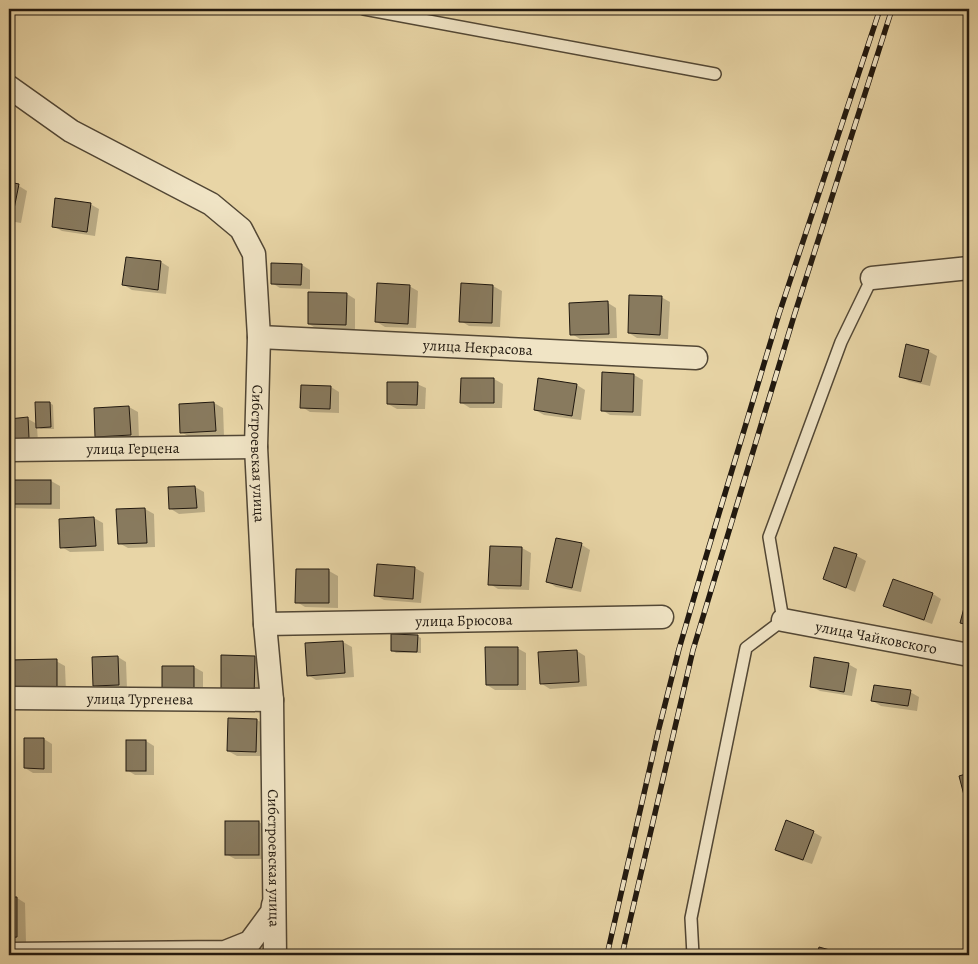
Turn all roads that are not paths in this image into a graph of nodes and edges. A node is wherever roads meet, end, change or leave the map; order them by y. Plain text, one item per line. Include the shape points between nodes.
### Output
1 (364, 9) edge
2 (714, 74) dead end
3 (9, 87) edge
4 (969, 268) edge
5 (872, 278) joint
6 (259, 337) junction
7 (696, 358) dead end
8 (256, 447) junction
9 (9, 450) edge
10 (662, 617) dead end
11 (783, 620) junction
12 (265, 624) junction
13 (969, 655) edge
14 (9, 698) edge
15 (272, 700) junction
16 (273, 904) junction
17 (9, 954) edge
18 (275, 955) edge
19 (693, 955) edge

1 - 2 lane
3 - 6 street, Сибстроевская улица via 71,131 211,204 241,229 254,254
4 - 5 street
5 - 11 lane via 841,342 769,537
6 - 7 street, улица Некрасова
6 - 8 street, Сибстроевская улица
8 - 9 street, улица Герцена
8 - 12 street, Сибстроевская улица
10 - 12 street, улица Брюсова
11 - 13 street, улица Чайковского
11 - 19 lane via 746,648 691,918
12 - 15 street, Сибстроевская улица
14 - 15 street, улица Тургенева
15 - 16 street, Сибстроевская улица
16 - 17 street via 272,912 250,942 225,952
16 - 18 street, Сибстроевская улица

